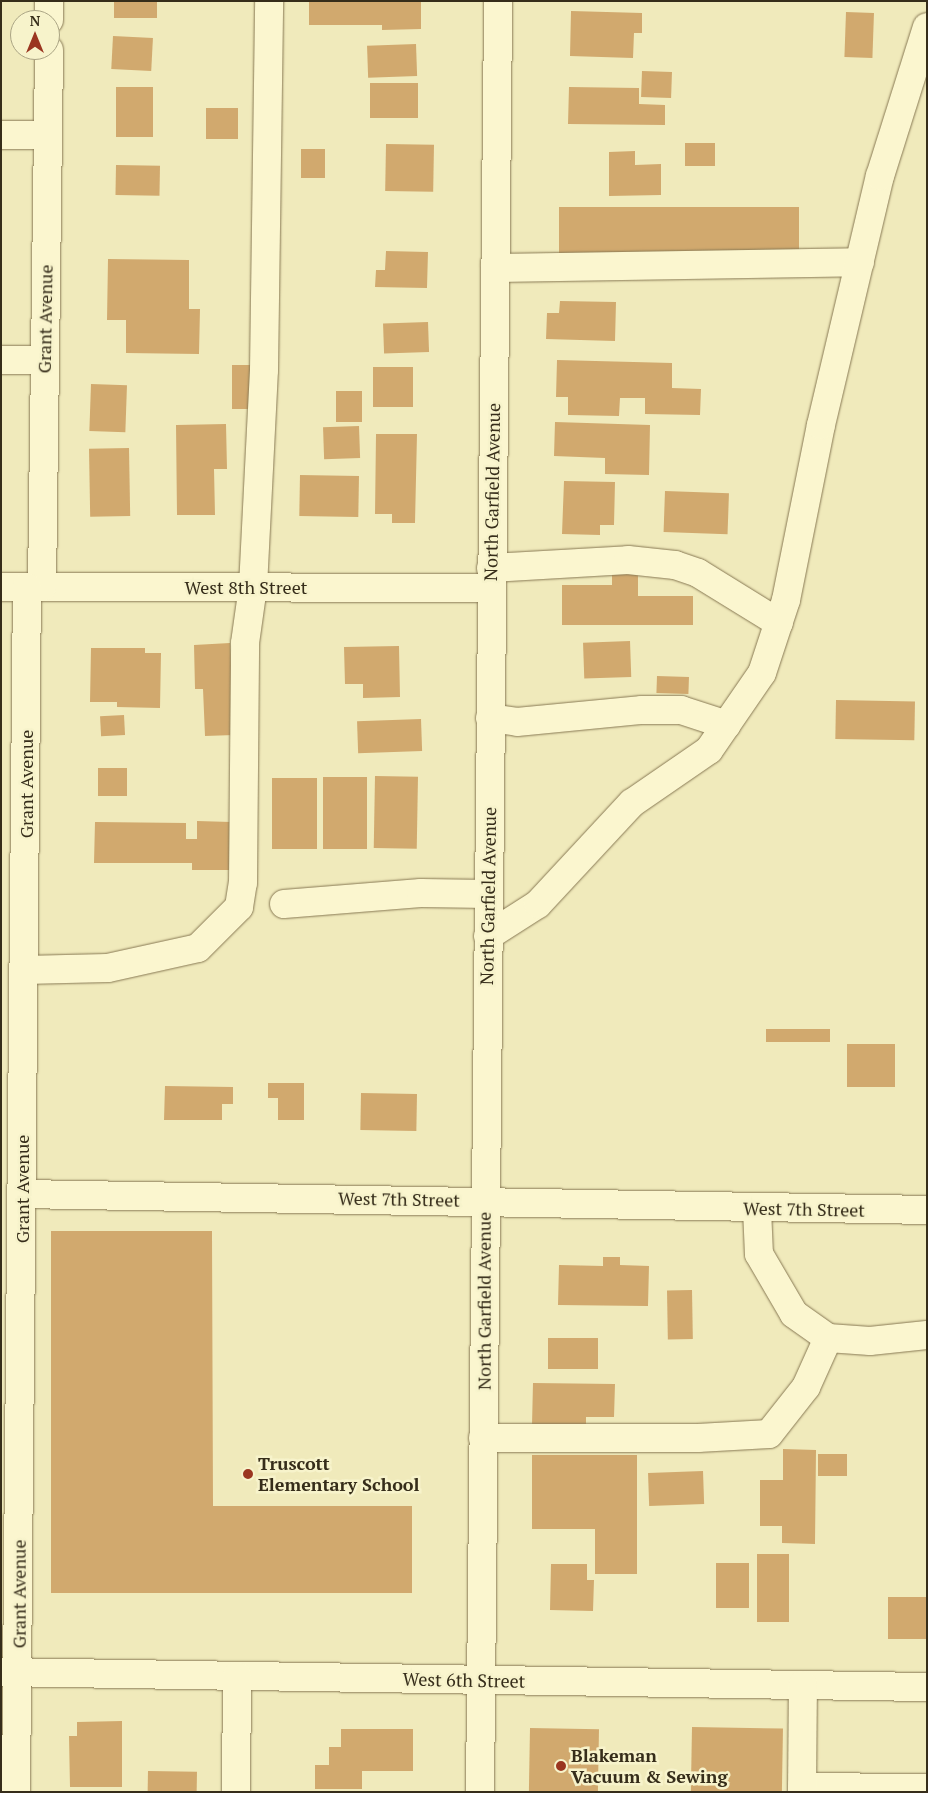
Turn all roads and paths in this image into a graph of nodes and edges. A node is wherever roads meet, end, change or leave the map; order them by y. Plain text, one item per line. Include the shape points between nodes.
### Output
1 (269, 1) edge
2 (498, 1) edge
3 (927, 27) edge
4 (49, 60) edge
5 (1, 135) edge
6 (48, 135) junction
7 (860, 262) junction
8 (494, 268) junction
9 (1, 360) edge
10 (45, 360) junction
11 (491, 578) junction
12 (23, 587) edge
13 (253, 587) junction
14 (779, 623) junction
15 (490, 718) junction
16 (727, 725) junction
17 (488, 894) junction
18 (284, 904) dead end
19 (488, 936) junction
20 (16, 984) edge
21 (22, 1194) junction
22 (485, 1200) junction
23 (757, 1209) junction
24 (927, 1210) edge
25 (11, 1333) edge
26 (927, 1335) edge
27 (828, 1338) junction
28 (483, 1438) junction
29 (10, 1672) edge
30 (237, 1676) junction
31 (481, 1681) junction
32 (803, 1685) junction
33 (927, 1687) edge
34 (927, 1788) edge
35 (802, 1789) edge
36 (16, 1792) edge
37 (236, 1792) edge
38 (480, 1792) edge

1 - 13 street via 264,370
2 - 8 street, North Garfield Avenue
3 - 7 street via 880,176
4 - 6 street, Grant Avenue
5 - 6 street
6 - 10 street, Grant Avenue
7 - 8 street
7 - 14 street
8 - 11 street, North Garfield Avenue
9 - 10 street
10 - 12 street, Grant Avenue
11 - 13 street, West 8th Street
11 - 14 street, West 8th Street via 628,560 675,565 698,573
11 - 15 street, North Garfield Avenue
12 - 13 street, West 8th Street
12 - 20 street, Grant Avenue
13 - 20 street via 245,643 243,883 239,907 198,948
14 - 16 street via 762,673
15 - 16 street via 517,722 642,710 682,710
15 - 17 street, North Garfield Avenue
16 - 19 street via 710,750 632,803 538,904
17 - 18 street via 421,893
17 - 19 street, North Garfield Avenue
19 - 22 street, North Garfield Avenue
20 - 21 street, Grant Avenue
21 - 22 street, West 7th Street
21 - 25 street, Grant Avenue
22 - 23 street, West 7th Street
22 - 28 street, North Garfield Avenue
23 - 24 street, West 7th Street
23 - 27 street via 760,1254 794,1314
25 - 29 street, Grant Avenue
26 - 27 street via 870,1341
27 - 28 street via 806,1387 769,1434 698,1438
28 - 31 street, North Garfield Avenue
29 - 30 street, West 6th Street
29 - 36 street, Grant Avenue
30 - 31 street, West 6th Street
30 - 37 street
31 - 32 street, West 6th Street
31 - 38 street, North Garfield Avenue
32 - 33 street, West 6th Street
32 - 35 street
34 - 35 street

